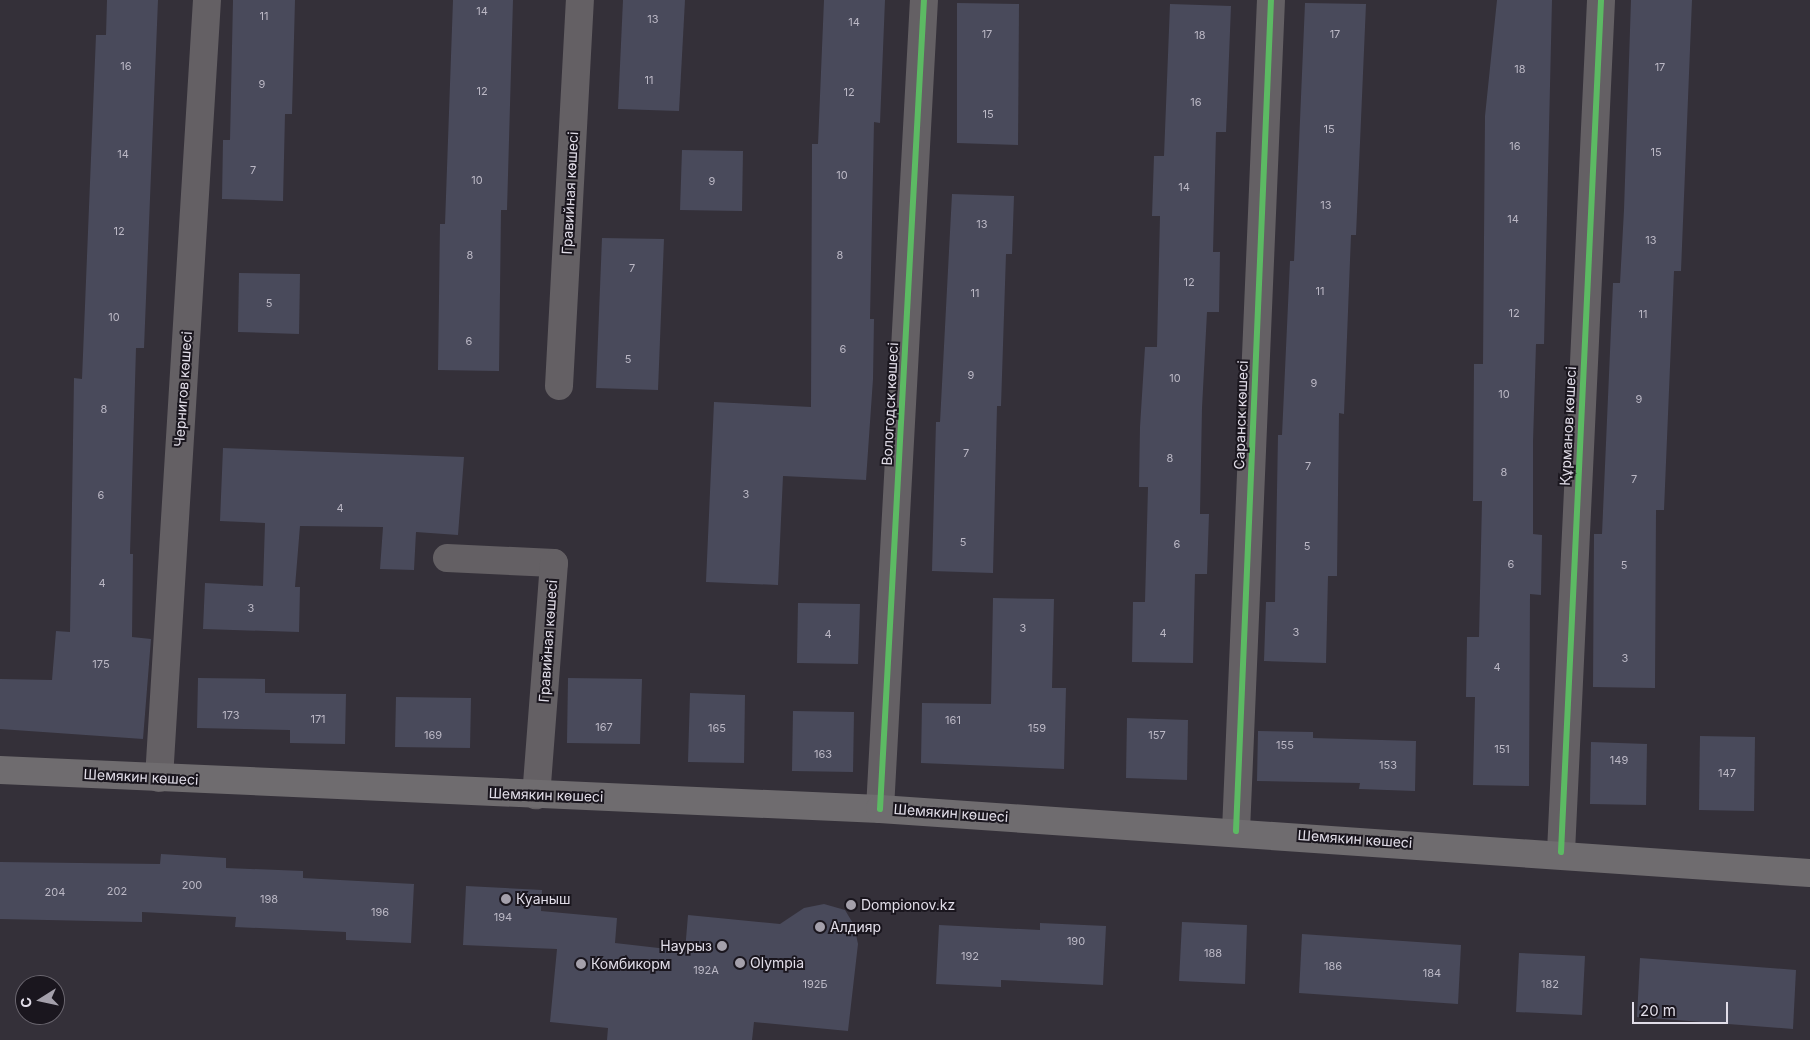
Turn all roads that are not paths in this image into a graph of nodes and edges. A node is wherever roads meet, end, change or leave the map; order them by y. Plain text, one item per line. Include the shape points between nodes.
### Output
1 (207, 0) edge
2 (580, 0) edge
3 (924, 0) edge
4 (1271, 0) edge
5 (1601, 0) edge
6 (559, 386) dead end
7 (447, 558) dead end
8 (0, 770) edge
9 (159, 778) junction
10 (536, 795) junction
11 (880, 809) junction
12 (1236, 831) junction
13 (1561, 852) junction
14 (1810, 873) edge

1 - 9 street, Чернигов көшесі
2 - 6 street, Гравийная көшесі
3 - 11 street, Вологодск көшесі
4 - 12 street, Саранск көшесі
5 - 13 street, Құрманов көшесі
7 - 10 street, Гравийная көшесі via 554,563
8 - 9 main road, Шемякин көшесі
9 - 10 main road, Шемякин көшесі
10 - 11 main road, Шемякин көшесі
11 - 12 main road, Шемякин көшесі
12 - 13 main road, Шемякин көшесі
13 - 14 main road, Шемякин көшесі

